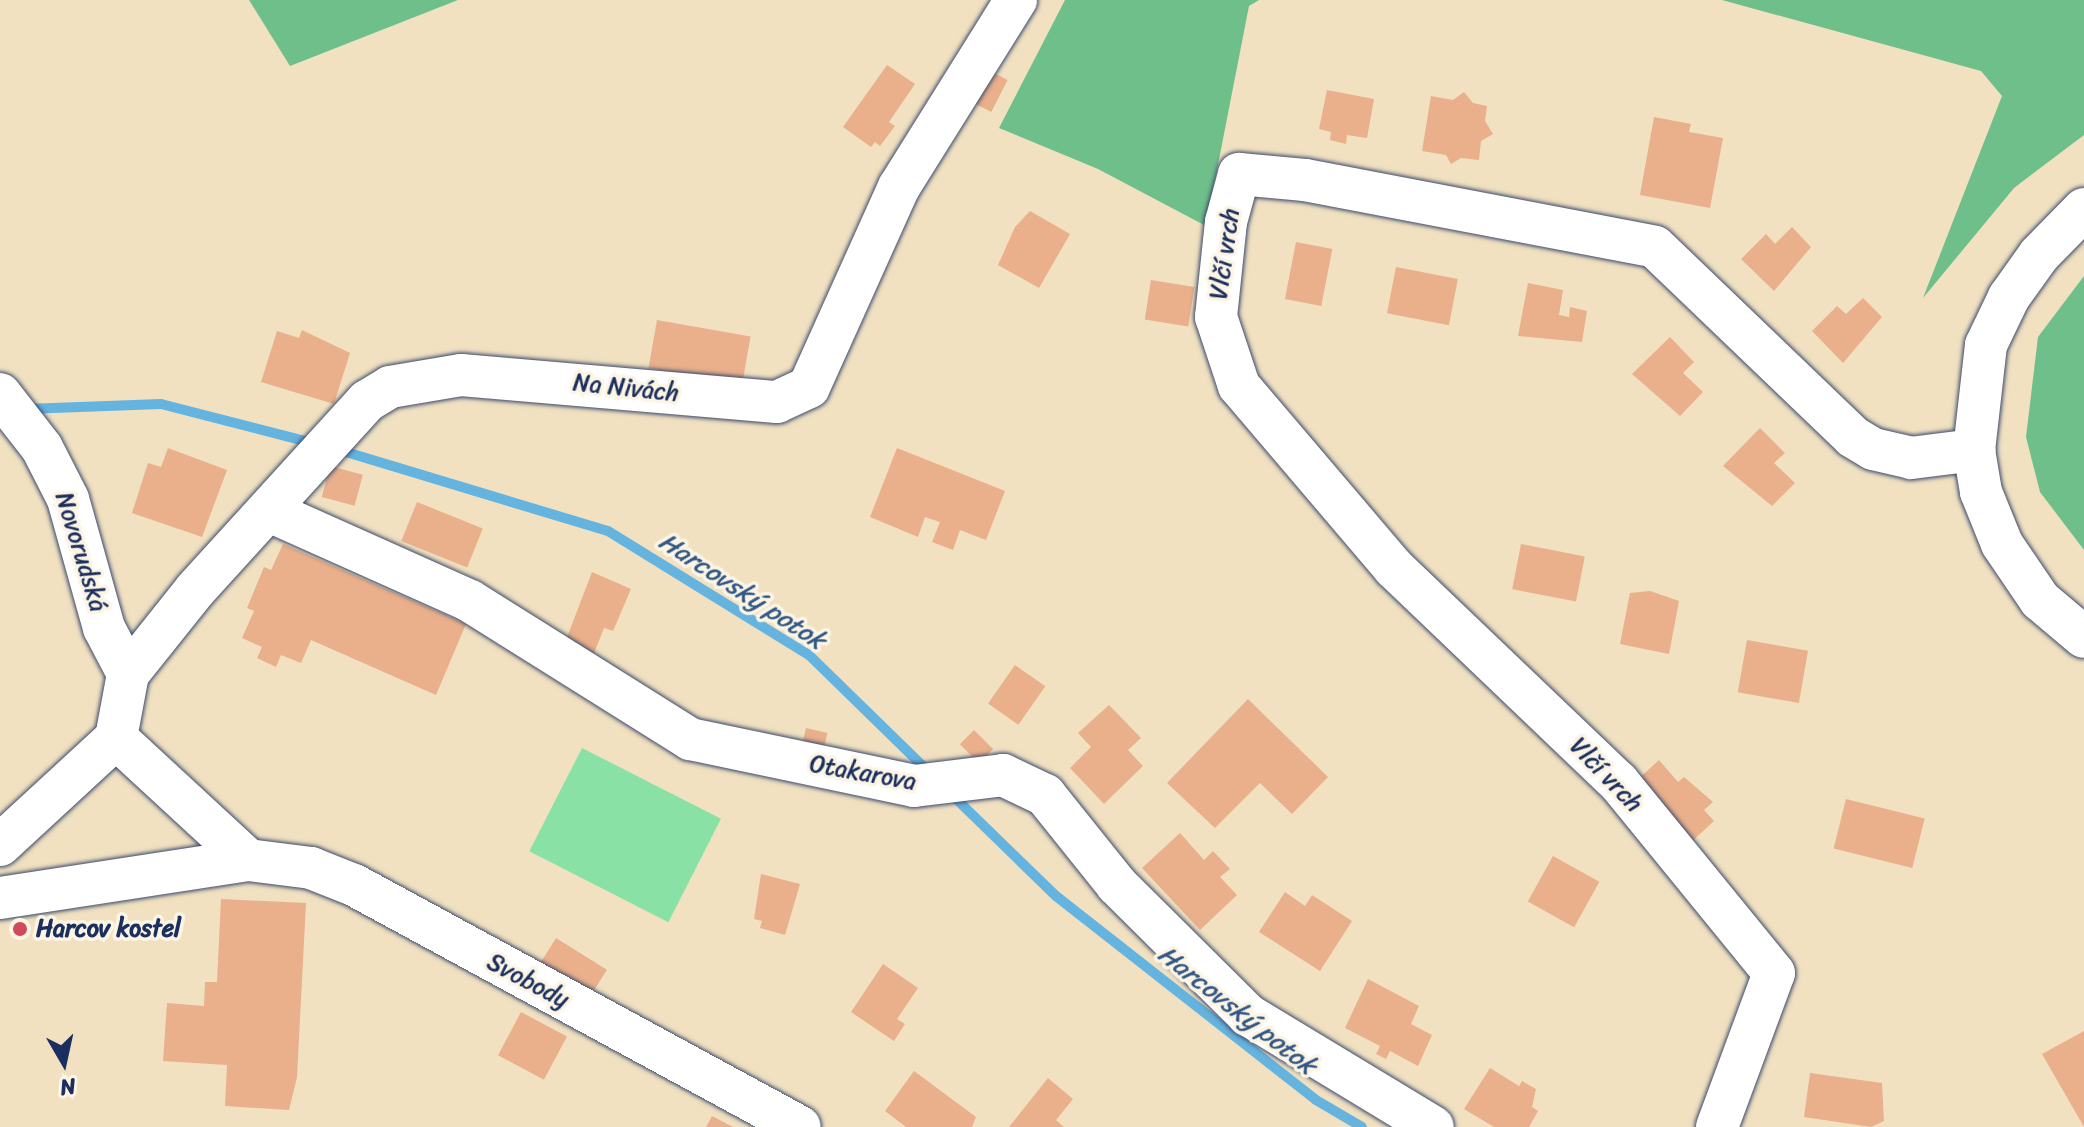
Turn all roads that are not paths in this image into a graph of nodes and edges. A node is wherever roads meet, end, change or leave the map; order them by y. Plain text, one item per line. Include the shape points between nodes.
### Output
1 (1016, 0) edge
2 (2084, 209) edge
3 (2, 395) edge
4 (1974, 450) junction
5 (269, 511) junction
6 (2084, 637) edge
7 (128, 674) junction
8 (116, 738) junction
9 (0, 845) edge
10 (248, 860) junction
11 (0, 898) edge
12 (800, 1127) edge
13 (1433, 1127) edge
14 (1717, 1127) edge

1 - 5 street, Na Nivách via 899,187 809,387 796,397 777,402 461,375 390,387 367,401
2 - 4 street via 2032,265 1986,345
3 - 7 street, Novorudská via 42,448 68,499 104,628
4 - 6 street via 1981,492 2002,544 2040,600
4 - 14 street, Vlčí vrch via 1911,458 1873,449 1853,437 1655,247 1305,180 1239,174 1226,222 1216,317 1239,386 1394,568 1618,782 1774,973
5 - 7 street, Na Nivách via 195,590
5 - 13 street, Otakarova via 470,601 690,739 914,786 1003,775 1045,795 1117,885 1248,1015
7 - 8 street
8 - 9 street
8 - 10 street
10 - 11 street, Svobody
10 - 12 street, Svobody via 311,868 354,885

